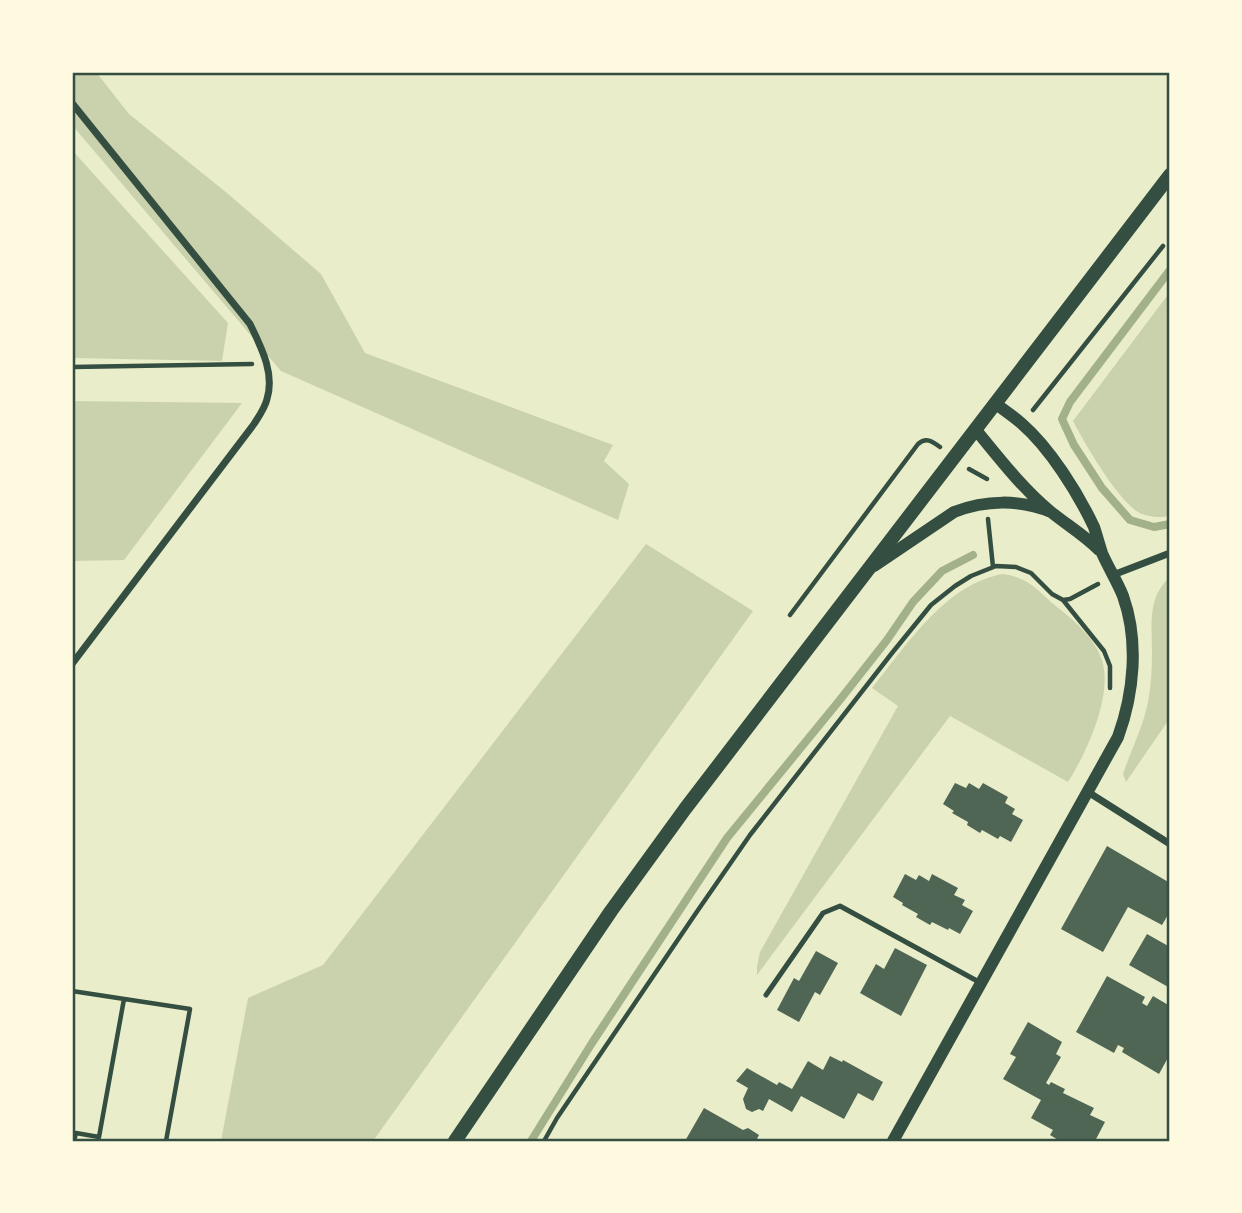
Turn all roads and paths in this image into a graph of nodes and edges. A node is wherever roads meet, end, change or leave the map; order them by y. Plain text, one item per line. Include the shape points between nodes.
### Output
1 (72, 103) edge
2 (1170, 175) edge
3 (1163, 246) dead end
4 (267, 364) junction
5 (72, 367) edge
6 (996, 404) junction
7 (1022, 423) junction
8 (976, 430) junction
9 (998, 456) junction
10 (954, 457) junction
11 (987, 479) junction
12 (986, 503) junction
13 (1051, 512) junction
14 (1102, 552) junction
15 (1170, 553) edge
16 (993, 567) junction
17 (866, 571) junction
18 (1113, 575) junction
19 (1063, 600) junction
20 (790, 615) dead end
21 (72, 664) edge
22 (1109, 698) dead end
23 (1088, 792) junction
24 (1170, 844) edge
25 (981, 984) junction
26 (72, 991) edge
27 (766, 995) dead end
28 (124, 999) junction
29 (74, 1141) edge
30 (166, 1141) edge
31 (455, 1141) edge
32 (544, 1141) edge
33 (893, 1141) edge

1 - 4 street via 250,324
2 - 6 main road
3 - 7 path
4 - 5 path
4 - 21 street via 271,381 267,401 254,424
6 - 7 street
6 - 8 main road
7 - 14 street via 1055,460 1094,528
8 - 9 street
8 - 10 main road
9 - 11 path
9 - 13 street
10 - 11 path
10 - 17 main road
10 - 20 path via 930,440 918,444
11 - 12 path
12 - 13 street via 1021,503
12 - 16 path
12 - 17 street via 954,512
13 - 14 street
14 - 18 street
15 - 18 street
16 - 19 path via 1031,573
16 - 32 path via 971,576 931,605 884,663 742,846
17 - 31 main road via 611,911
18 - 19 path
18 - 23 street via 1128,617 1132,677 1118,737
19 - 22 path via 1104,651 1110,666
23 - 24 street
23 - 25 street
25 - 27 lane via 840,906 823,913
25 - 33 street
26 - 28 path
28 - 29 path via 99,1137 76,1133
28 - 30 path via 190,1009

